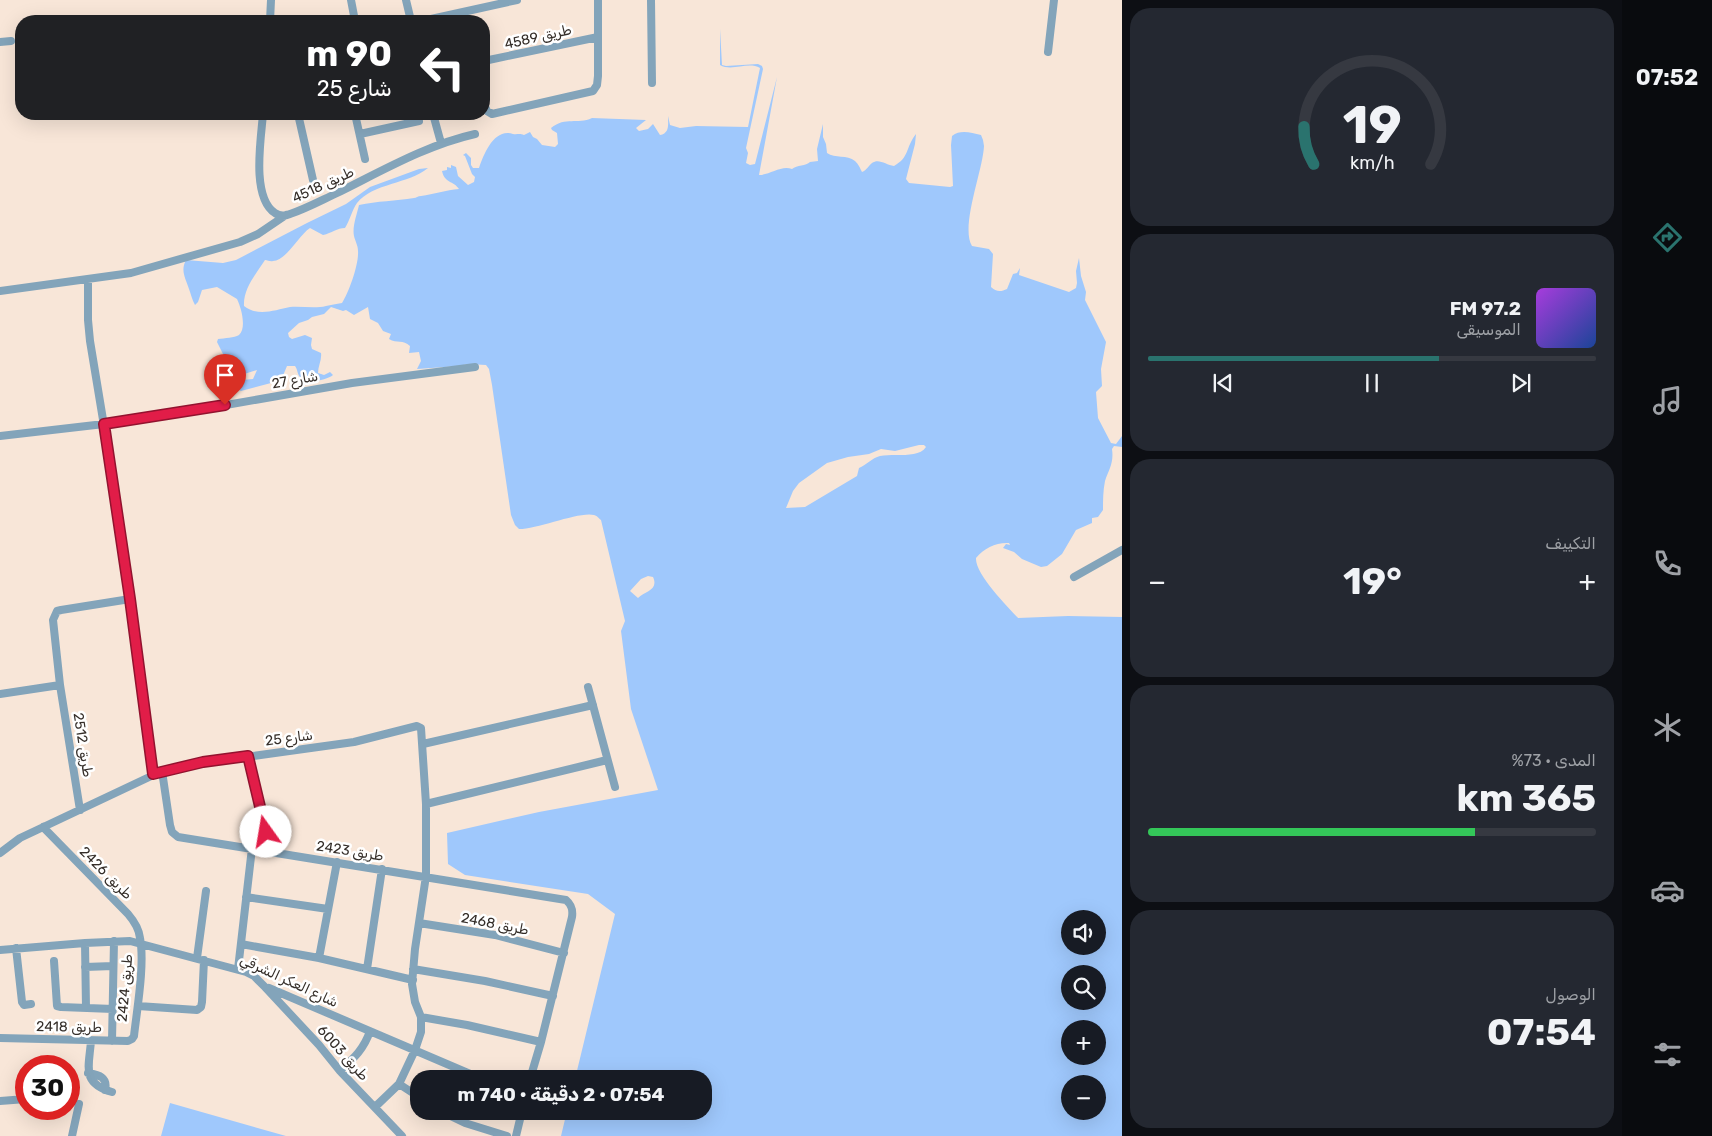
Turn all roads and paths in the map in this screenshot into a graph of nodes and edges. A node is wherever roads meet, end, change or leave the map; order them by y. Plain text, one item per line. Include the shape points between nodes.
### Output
1 (271, 0) edge
2 (351, 0) edge
3 (406, 0) edge
4 (517, 0) edge
5 (598, 0) edge
6 (651, 0) edge
7 (1054, 0) edge
8 (464, 12) junction
9 (270, 15) edge
10 (354, 15) edge
11 (410, 15) edge
12 (450, 15) edge
13 (465, 15) edge
14 (598, 37) junction
15 (11, 41) dead end
16 (0, 42) edge
17 (1048, 52) dead end
18 (490, 60) edge
19 (652, 83) dead end
20 (490, 113) edge
21 (263, 120) edge
22 (299, 120) edge
23 (356, 120) edge
24 (435, 120) edge
25 (419, 121) dead end
26 (360, 134) junction
27 (476, 134) dead end
28 (441, 143) junction
29 (365, 159) dead end
30 (313, 180) dead end
31 (286, 215) junction
32 (88, 280) junction
33 (0, 291) edge
34 (475, 367) dead end
35 (104, 424) junction
36 (0, 436) edge
37 (1122, 550) edge
38 (1074, 577) dead end
39 (130, 599) junction
40 (60, 684) junction
41 (588, 687) dead end
42 (0, 694) edge
43 (593, 705) junction
44 (423, 744) junction
45 (248, 756) junction
46 (607, 760) junction
47 (162, 772) junction
48 (153, 774) junction
49 (615, 787) dead end
50 (426, 804) junction
51 (80, 810) junction
52 (43, 827) junction
53 (252, 848) junction
54 (270, 851) junction
55 (0, 852) edge
56 (337, 862) junction
57 (382, 869) junction
58 (426, 876) junction
59 (206, 891) dead end
60 (246, 897) junction
61 (328, 909) junction
62 (420, 923) junction
63 (114, 941) junction
64 (85, 943) junction
65 (141, 943) junction
66 (241, 944) junction
67 (0, 948) edge
68 (16, 948) junction
69 (564, 953) junction
70 (319, 958) junction
71 (201, 959) junction
72 (54, 961) dead end
73 (113, 966) junction
74 (85, 967) junction
75 (367, 969) junction
76 (413, 969) junction
77 (238, 970) junction
78 (413, 980) junction
79 (265, 986) junction
80 (553, 996) junction
81 (31, 1004) dead end
82 (138, 1006) junction
83 (86, 1008) junction
84 (113, 1009) junction
85 (421, 1018) junction
86 (370, 1031) junction
87 (134, 1036) joint
88 (0, 1038) edge
89 (91, 1041) junction
90 (112, 1041) junction
91 (541, 1042) junction
92 (415, 1050) junction
93 (461, 1070) edge
94 (533, 1070) edge
95 (340, 1071) junction
96 (399, 1084) junction
97 (108, 1091) dead end
98 (410, 1091) edge
99 (15, 1099) edge
100 (0, 1101) edge
101 (375, 1107) junction
102 (76, 1120) edge
103 (459, 1120) edge
104 (520, 1120) edge
105 (72, 1136) edge
106 (402, 1136) edge
107 (507, 1136) edge
108 (516, 1136) edge

1 - 9 street
2 - 10 street
3 - 11 street
4 - 8 street
5 - 14 street
6 - 19 street
7 - 17 street
8 - 12 street
8 - 13 street
14 - 18 street, طريق 4589
14 - 20 street via 598,76 593,91
15 - 16 street
21 - 31 street, طريق 4518 via 260,181 263,196 275,214
22 - 30 street
23 - 26 street
24 - 28 street
25 - 26 street
26 - 29 street
27 - 28 street, طريق 4518
28 - 31 street, طريق 4518
31 - 32 street via 258,234 230,245 131,273
32 - 33 street
32 - 35 street via 90,341
34 - 35 street, شارع 27 via 352,383
35 - 36 street, شارع 27
35 - 39 street
37 - 38 street
39 - 40 street, طريق 2512 via 58,611 53,626
39 - 48 street
40 - 42 street
40 - 51 street, طريق 2512
41 - 43 street
43 - 44 street
43 - 46 street
44 - 45 street, شارع 25 via 422,730 417,726 354,742
44 - 50 street, شارع 25
45 - 47 street, شارع 25
45 - 54 street
46 - 49 street
46 - 50 street
47 - 48 street, شارع 25
47 - 53 street, طريق 2423 via 172,832 178,837
48 - 51 street, شارع 25
50 - 58 street, شارع 25
51 - 52 street, شارع 25
52 - 55 street, شارع 25
52 - 65 street, طريق 2426 via 128,914 136,925
53 - 54 street, طريق 2423
53 - 60 street
54 - 56 street, طريق 2423
56 - 57 street, طريق 2423
56 - 61 street
57 - 58 street, طريق 2423
57 - 75 street
58 - 62 street, شارع 25
58 - 69 street, طريق 2423 via 566,900 573,911
59 - 71 street
60 - 61 street
60 - 66 street
61 - 70 street
62 - 69 street, طريق 2468 via 495,935
62 - 76 street, شارع 25
63 - 64 street, شارع العكر الشرقي
63 - 65 street, شارع العكر الشرقي
63 - 73 street
64 - 68 street, شارع العكر الشرقي
64 - 74 street
65 - 71 street, شارع العكر الشرقي
65 - 82 street, طريق 2424
66 - 70 street
66 - 77 street
67 - 68 street, شارع العكر الشرقي
68 - 81 street via 22,1002
69 - 80 street, طريق 2423
70 - 75 street
71 - 77 street, شارع العكر الشرقي
71 - 82 street via 202,1002 197,1010
72 - 83 street via 57,1006
73 - 74 street
73 - 84 street
74 - 83 street
75 - 78 street
76 - 78 street, شارع 25
76 - 80 street
77 - 79 street, شارع العكر الشرقي via 254,976
78 - 85 street, شارع 25 via 414,997
79 - 86 street, شارع العكر الشرقي
79 - 95 street, طريق 6003
80 - 91 street, طريق 2423
82 - 87 street, طريق 2424
83 - 84 street
84 - 90 street
85 - 91 street
85 - 92 street via 421,1032
86 - 92 street, شارع العكر الشرقي
86 - 95 street via 366,1043
87 - 90 street, طريق 2418 via 130,1040
88 - 89 street, طريق 2418
89 - 90 street, طريق 2418
89 - 97 street via 88,1073 91,1081
91 - 94 street, طريق 2423
92 - 93 street, شارع العكر الشرقي
92 - 96 street
95 - 101 street, طريق 6003
96 - 98 street
96 - 101 street
99 - 100 street
101 - 106 street, طريق 6003
102 - 105 street
103 - 107 street
104 - 108 street

